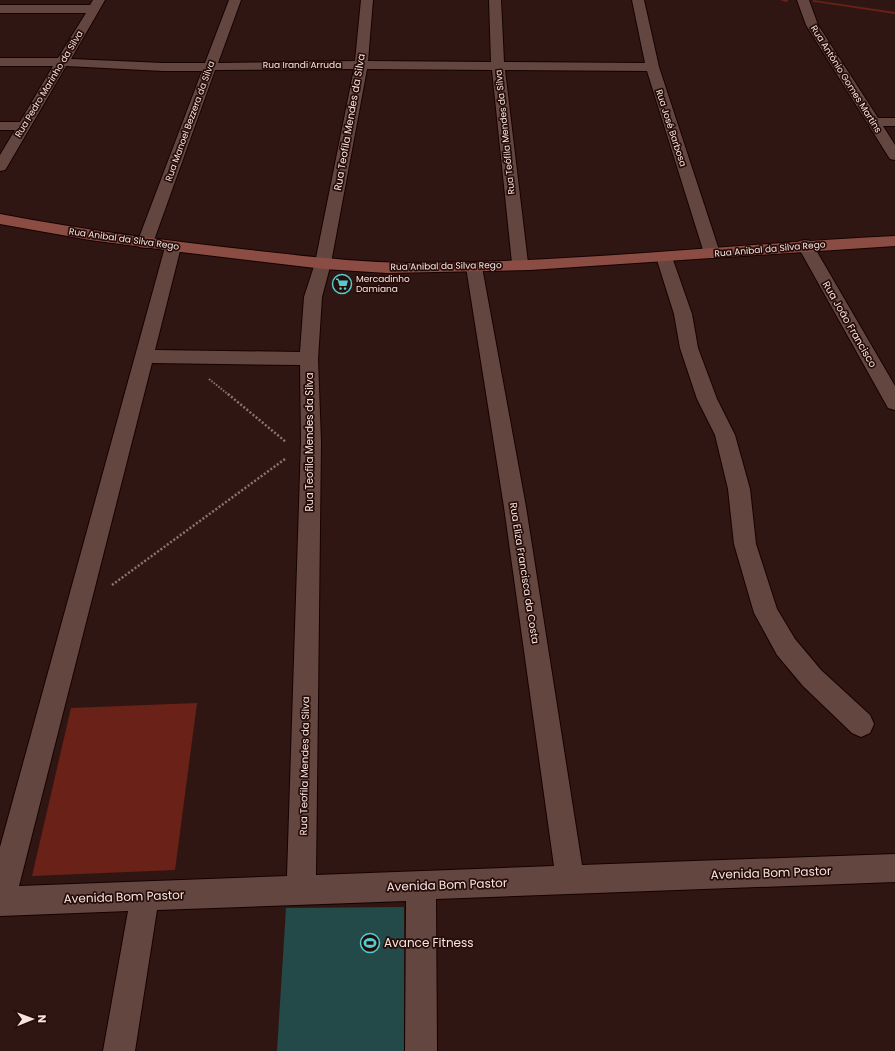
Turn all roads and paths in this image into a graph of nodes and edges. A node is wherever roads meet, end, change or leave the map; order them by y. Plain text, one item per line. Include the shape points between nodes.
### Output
1 (235, 0) edge
2 (367, 0) edge
3 (495, 0) edge
4 (638, 0) edge
5 (802, 0) edge
6 (97, 5) edge
7 (0, 9) edge
8 (0, 62) edge
9 (63, 62) junction
10 (210, 65) junction
11 (360, 65) junction
12 (498, 66) junction
13 (652, 67) junction
14 (872, 122) junction
15 (895, 122) edge
16 (0, 126) edge
17 (23, 126) junction
18 (895, 156) edge
19 (0, 167) edge
20 (0, 219) edge
21 (895, 241) edge
22 (145, 242) junction
23 (805, 245) junction
24 (173, 247) junction
25 (712, 253) junction
26 (664, 257) junction
27 (323, 263) junction
28 (520, 264) junction
29 (474, 266) junction
30 (144, 356) junction
31 (182, 358) junction
32 (309, 359) junction
33 (895, 403) edge
34 (304, 446) junction
35 (77, 610) junction
36 (861, 724) dead end
37 (895, 868) edge
38 (570, 880) junction
39 (420, 886) junction
40 (301, 890) junction
41 (145, 896) junction
42 (0, 901) edge
43 (119, 1051) edge
44 (421, 1051) edge

1 - 10 street, Rua Manoel Bezzera da Silva
2 - 11 street, Rua Teofila Mendes da Silva
3 - 12 street, Rua Teófila Mendes da Silva
4 - 13 street, Rua José Barbosa
5 - 14 street, Rua Antônio Gomes Martins via 812,25
6 - 7 street
6 - 9 street, Rua Pedro Marinho da Silva
8 - 9 street, Rua Irandi Arruda
9 - 10 street, Rua Irandi Arruda
9 - 17 street, Rua Pedro Marinho da Silva
10 - 11 street, Rua Irandi Arruda
10 - 22 street, Rua Manoel Bezzera da Silva
11 - 12 street, Rua Irandi Arruda
11 - 27 street, Rua Teofila Mendes da Silva
12 - 13 street, Rua Irandi Arruda
12 - 28 street, Rua Teófila Mendes da Silva
13 - 25 street, Rua José Barbosa
14 - 15 street
14 - 18 street, Rua Antônio Gomes Martins
16 - 17 street
17 - 19 street, Rua Pedro Marinho da Silva
20 - 22 main road, Rua Anibal da Silva Rego via 48,229
21 - 23 main road, Rua Anibal da Silva Rego
22 - 24 main road, Rua Anibal da Silva Rego
23 - 25 main road, Rua Anibal da Silva Rego
23 - 33 street, Rua João Francisco
24 - 27 main road, Rua Anibal da Silva Rego
24 - 30 street
25 - 26 main road, Rua Anibal da Silva Rego
26 - 28 main road, Rua Anibal da Silva Rego
26 - 36 street via 683,314 689,348 707,399 725,435 733,462 744,544 766,613 786,647 812,678
27 - 29 main road, Rua Anibal da Silva Rego via 406,268
27 - 32 street, Rua Teofila Mendes da Silva via 314,297
28 - 29 main road, Rua Anibal da Silva Rego
29 - 38 street, Rua Eliza Francisca da Costa via 515,507
30 - 31 street
30 - 35 street
31 - 32 street
31 - 34 path
32 - 34 street, Rua Teofila Mendes da Silva
34 - 35 path
34 - 40 street, Rua Teofila Mendes da Silva
35 - 42 street
37 - 38 street, Avenida Bom Pastor
38 - 39 street, Avenida Bom Pastor
39 - 40 street, Avenida Bom Pastor
39 - 44 street
40 - 41 street, Avenida Bom Pastor
41 - 42 street, Avenida Bom Pastor
41 - 43 street

